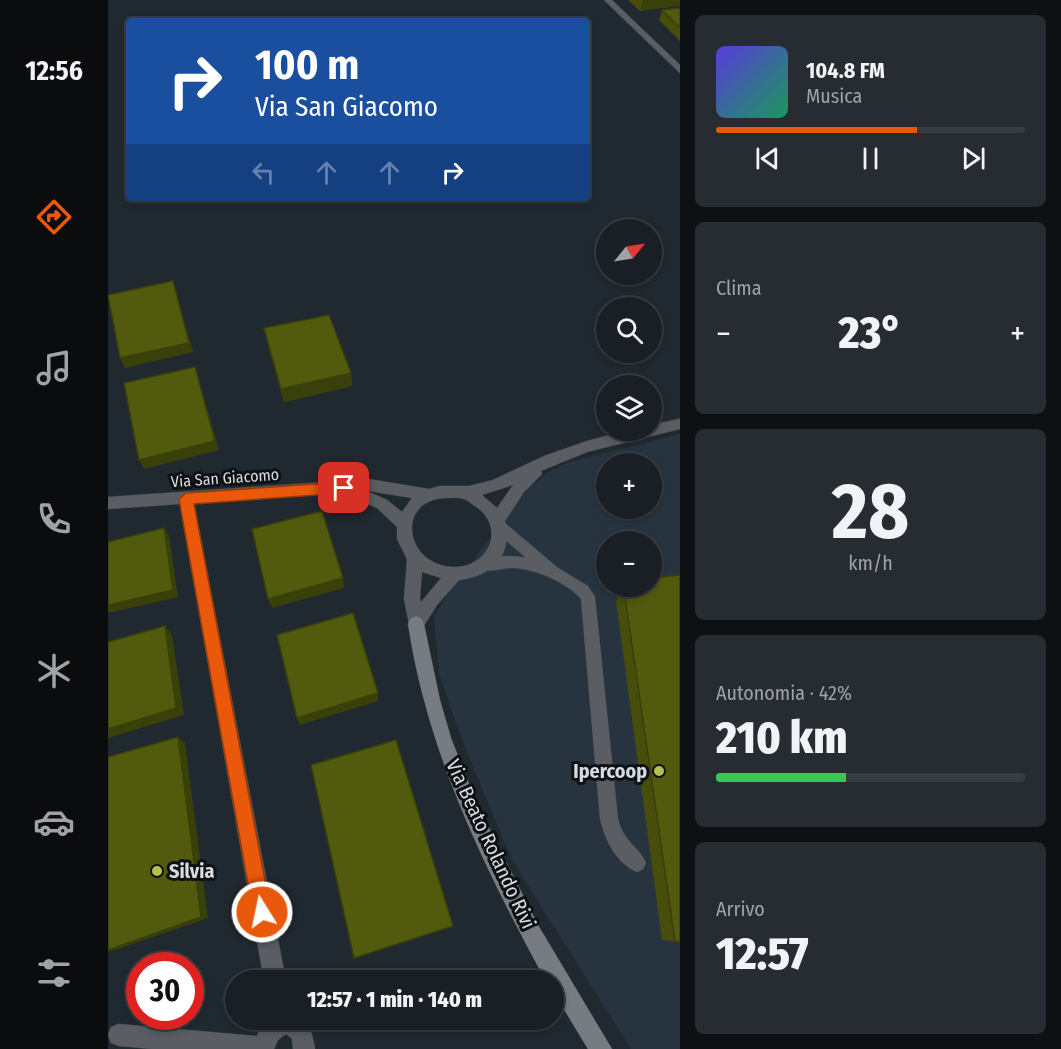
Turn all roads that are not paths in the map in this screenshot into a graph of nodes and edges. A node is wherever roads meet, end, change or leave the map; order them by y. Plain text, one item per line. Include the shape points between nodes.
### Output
1 (608, 0) edge
2 (680, 70) edge
3 (680, 424) edge
4 (556, 457) junction
5 (344, 488) junction
6 (467, 493) junction
7 (429, 495) junction
8 (186, 499) junction
9 (108, 503) edge
10 (499, 523) junction
11 (404, 524) junction
12 (415, 558) junction
13 (485, 565) junction
14 (555, 574) junction
15 (454, 575) junction
16 (416, 624) junction
17 (637, 863) dead end
18 (273, 970) edge
19 (272, 1030) edge
20 (299, 1030) edge
21 (119, 1035) dead end
22 (263, 1048) edge
23 (304, 1049) edge
24 (601, 1049) edge

1 - 2 street
3 - 4 street
4 - 6 street via 495,486
4 - 10 street via 519,488
5 - 7 street, Via San Giacomo via 369,485
5 - 8 street, Via San Giacomo
5 - 11 street via 381,504
6 - 7 street via 454,490
6 - 10 street via 490,508
7 - 11 street via 412,507
8 - 9 street, Via San Giacomo
8 - 18 street
10 - 13 street via 501,541
10 - 14 lane
11 - 12 street via 408,548
12 - 15 street via 426,567
12 - 16 street, Via Beato Rolando Rivi via 412,599
13 - 14 lane via 515,562
13 - 15 street
14 - 17 lane via 582,588 588,597 609,819 620,848
15 - 16 street
16 - 24 main road, Via Beato Rolando Rivi via 420,660 434,710 468,804 538,946
19 - 22 street
20 - 23 street
21 - 22 street

